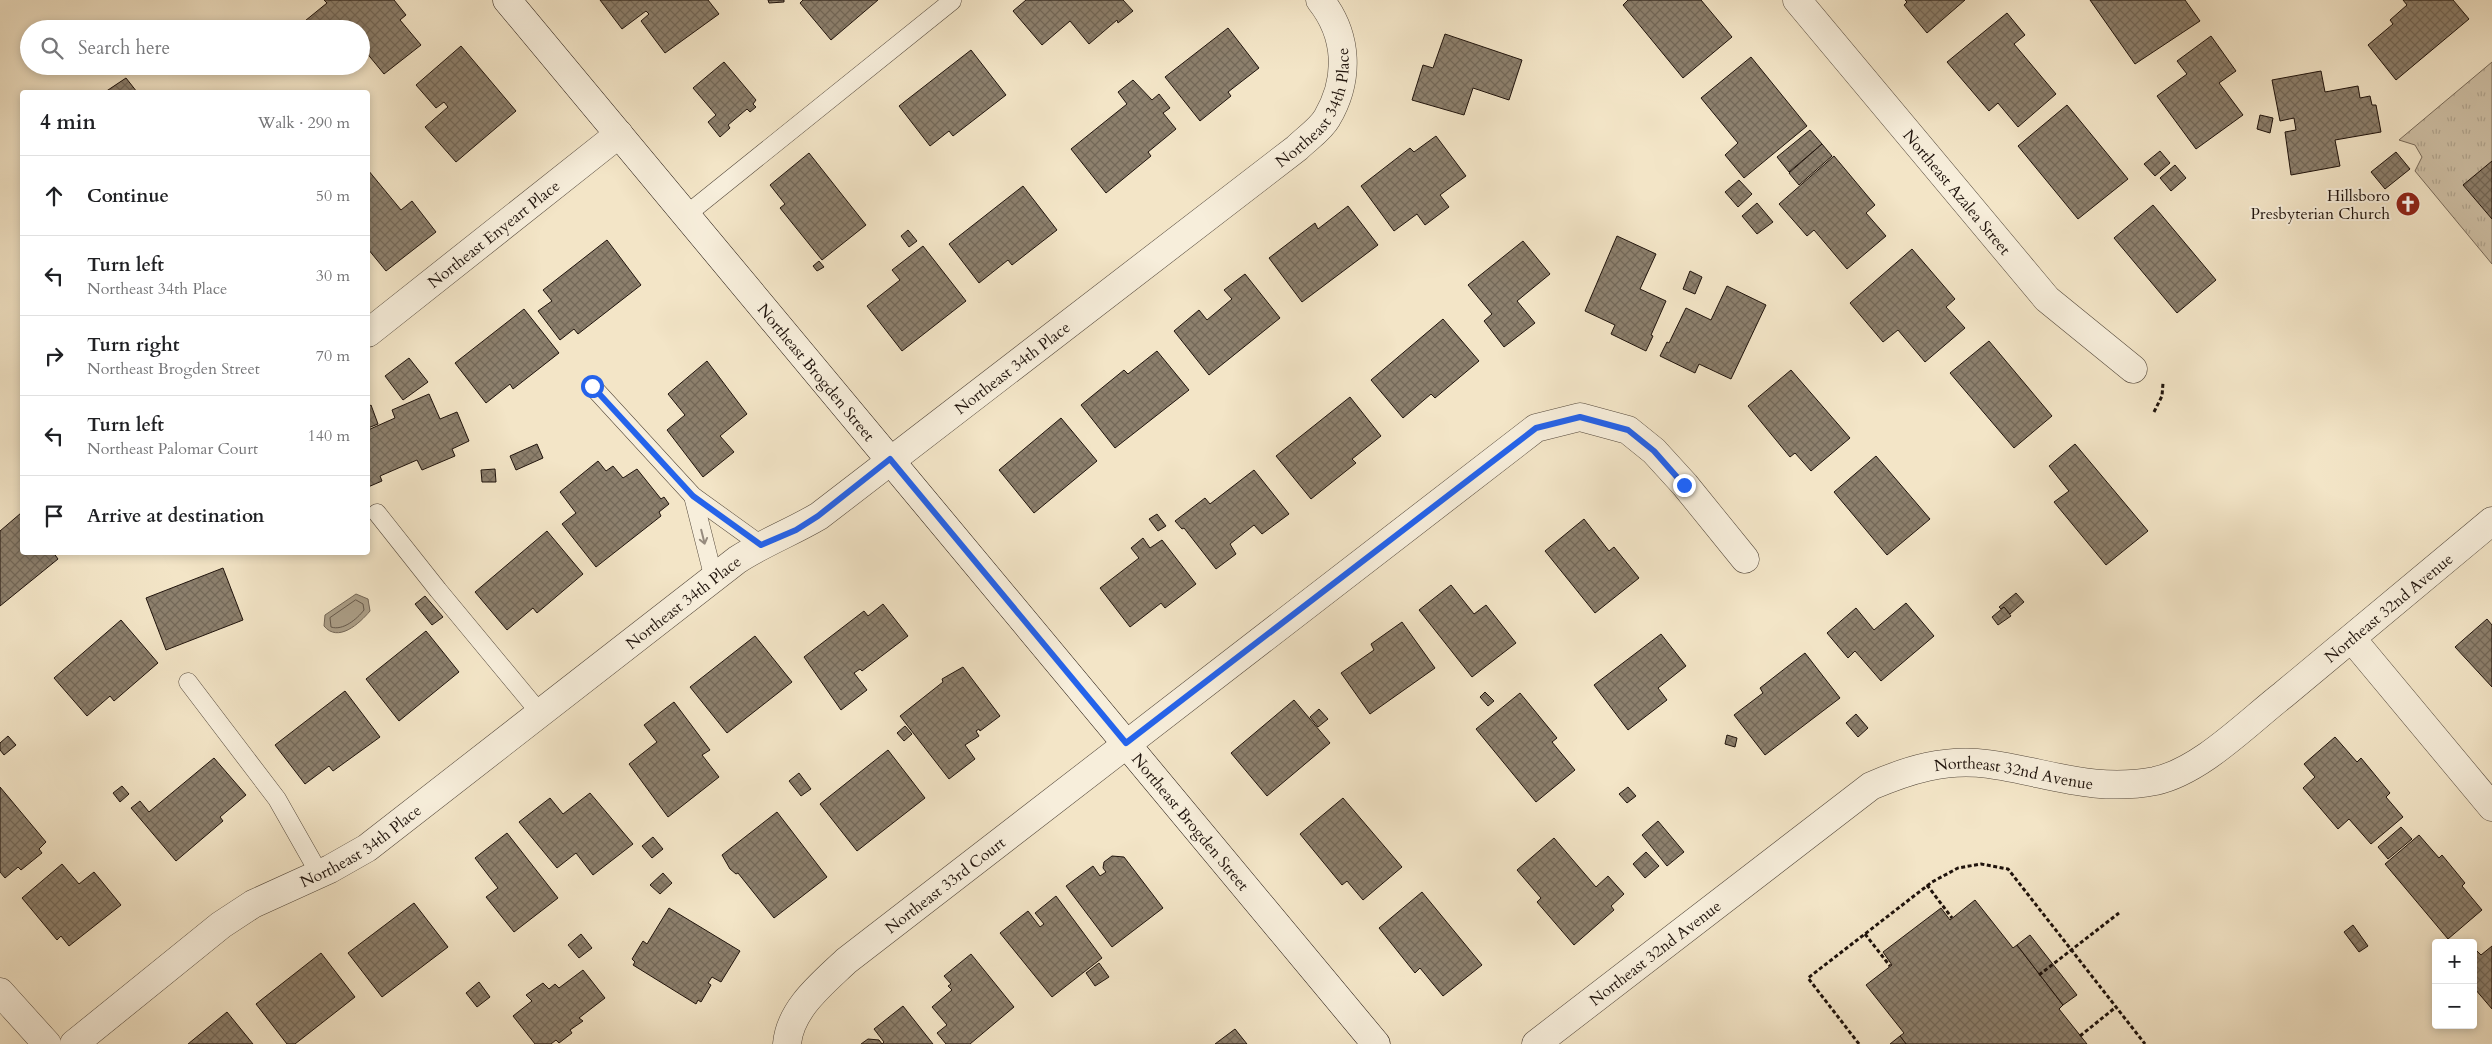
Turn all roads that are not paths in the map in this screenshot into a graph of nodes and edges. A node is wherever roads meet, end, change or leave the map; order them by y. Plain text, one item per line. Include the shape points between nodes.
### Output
1 (507, 0) edge
2 (1320, 0) edge
3 (1797, 0) edge
4 (952, 1) dead end
5 (619, 134) junction
6 (686, 215) junction
7 (370, 331) edge
8 (2133, 369) dead end
9 (592, 386) dead end
10 (890, 459) junction
11 (693, 496) junction
12 (377, 513) dead end
13 (2492, 521) edge
14 (761, 545) junction
15 (1745, 559) dead end
16 (714, 579) junction
17 (2352, 638) junction
18 (188, 682) dead end
19 (540, 713) junction
20 (1126, 743) junction
21 (2492, 807) edge
22 (319, 873) junction
23 (0, 992) edge
24 (47, 1044) edge
25 (74, 1044) edge
26 (787, 1044) edge
27 (1376, 1044) edge
28 (1536, 1044) edge

1 - 5 street, Northeast Brogden Street
2 - 10 street, Northeast 34th Place via 1330,12 1342,40 1343,77 1327,119 1297,148
3 - 8 street, Northeast Azalea Street via 2047,299
4 - 6 lane
5 - 6 street, Northeast Brogden Street
5 - 7 street, Northeast Enyeart Place
6 - 10 street, Northeast Brogden Street
9 - 11 lane
10 - 14 street, Northeast 34th Place via 818,516 796,530
10 - 20 street, Northeast Brogden Street
11 - 14 lane
11 -> 16 lane
12 - 19 lane
13 - 17 street, Northeast 32nd Avenue
14 - 16 street, Northeast 34th Place
15 - 20 street, Northeast 33rd Court via 1654,451 1628,430 1580,417 1536,428
16 - 19 street, Northeast 34th Place
17 - 21 street
17 - 28 street, Northeast 32nd Avenue via 2218,747 2186,769 2156,780 2106,785 1987,764 1944,764 1907,770 1871,786
18 - 22 lane via 277,798
19 - 22 street, Northeast 34th Place via 367,848
20 - 26 street, Northeast 33rd Court via 846,961 806,1000 788,1035
20 - 27 street, Northeast Brogden Street
22 - 25 street, Northeast 34th Place via 253,904 221,925
23 - 24 street

